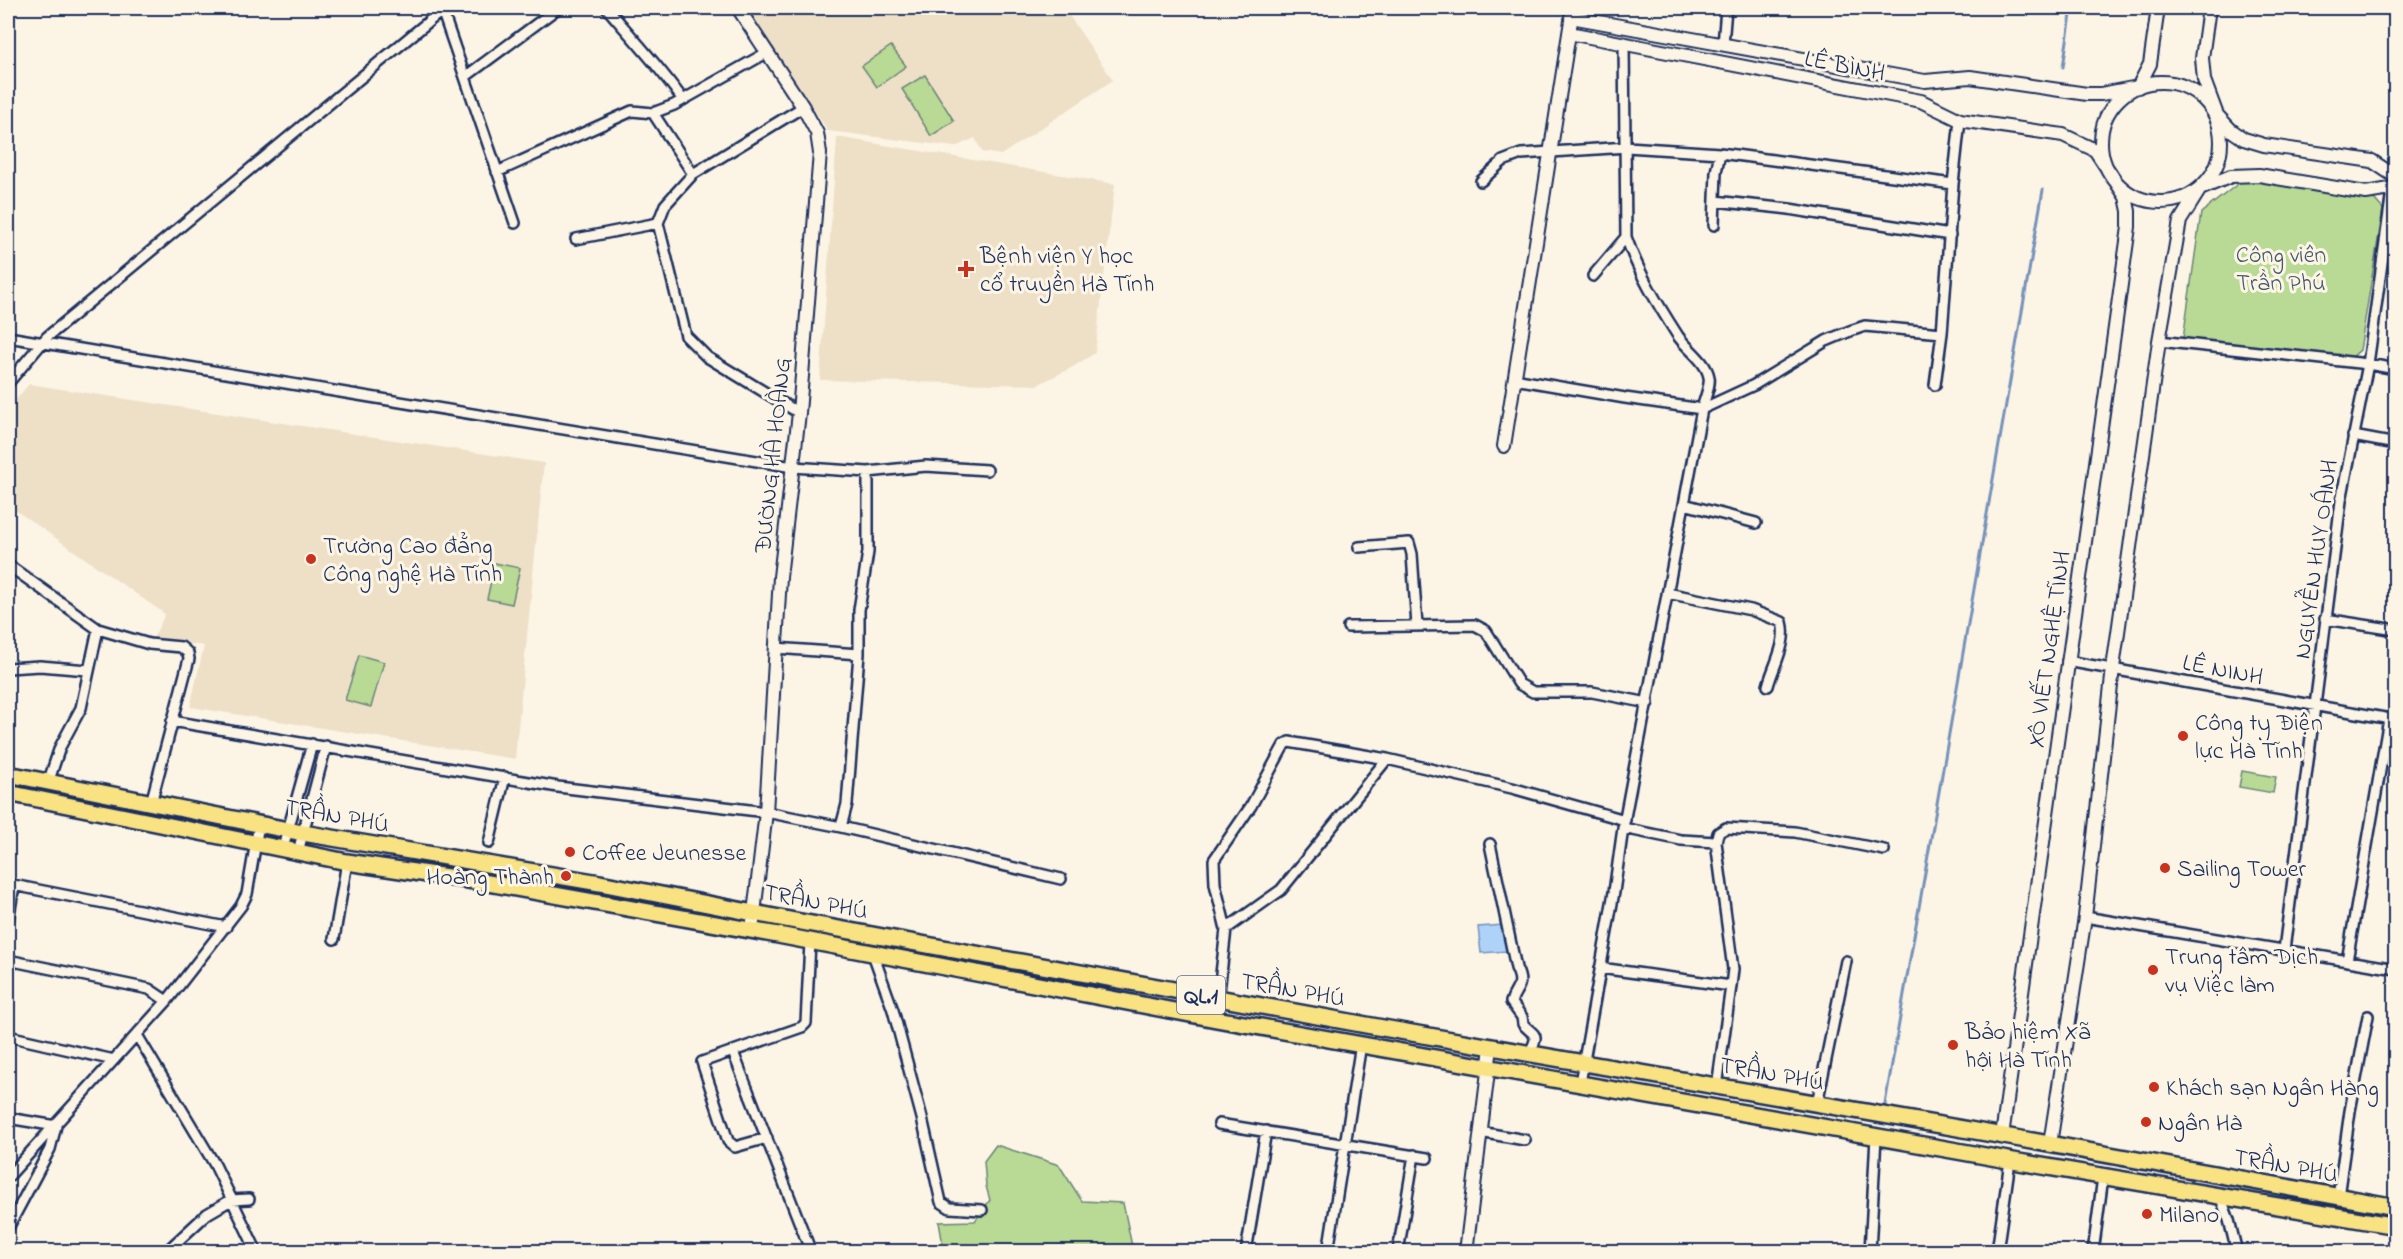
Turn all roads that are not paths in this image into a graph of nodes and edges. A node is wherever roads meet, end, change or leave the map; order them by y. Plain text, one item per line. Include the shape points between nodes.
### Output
1 (558, 8) edge
2 (607, 8) edge
3 (738, 8) edge
4 (1726, 8) edge
5 (2158, 8) edge
6 (2209, 8) edge
7 (443, 9) edge
8 (1572, 12) edge
9 (1569, 33) junction
10 (1624, 43) junction
11 (1723, 45) junction
12 (768, 52) junction
13 (465, 76) junction
14 (1925, 81) junction
15 (2136, 87) junction
16 (683, 100) junction
17 (1921, 101) junction
18 (803, 107) junction
19 (653, 113) junction
20 (2217, 116) junction
21 (1960, 120) junction
22 (1627, 147) junction
23 (1550, 151) junction
24 (1720, 153) junction
25 (497, 172) junction
26 (693, 174) junction
27 (2110, 174) junction
28 (1480, 181) dead end
29 (2395, 181) edge
30 (1953, 184) junction
31 (2200, 189) junction
32 (1715, 201) junction
33 (515, 223) dead end
34 (658, 223) junction
35 (1714, 225) dead end
36 (1950, 236) junction
37 (1626, 237) junction
38 (576, 238) dead end
39 (1593, 276) dead end
40 (1942, 333) junction
41 (8, 338) edge
42 (2159, 341) junction
43 (41, 344) junction
44 (2368, 364) junction
45 (2396, 369) edge
46 (1514, 379) junction
47 (8, 383) edge
48 (1935, 385) dead end
49 (1702, 409) junction
50 (799, 412) junction
51 (2353, 436) junction
52 (2396, 444) edge
53 (1504, 446) dead end
54 (792, 467) junction
55 (987, 470) dead end
56 (868, 472) junction
57 (1684, 504) junction
58 (1756, 523) dead end
59 (1359, 547) dead end
60 (8, 565) edge
61 (1667, 593) junction
62 (2325, 619) junction
63 (1418, 626) junction
64 (1348, 627) dead end
65 (98, 629) junction
66 (2396, 630) edge
67 (775, 648) junction
68 (859, 654) junction
69 (2067, 661) junction
70 (8, 668) edge
71 (2113, 668) junction
72 (88, 670) junction
73 (1768, 686) dead end
74 (1648, 703) junction
75 (2313, 706) junction
76 (2392, 720) edge
77 (172, 721) junction
78 (312, 744) junction
79 (326, 746) junction
80 (1387, 759) junction
81 (8, 774) edge
82 (505, 777) junction
83 (48, 783) junction
84 (8, 793) edge
85 (152, 803) junction
86 (766, 812) junction
87 (259, 824) junction
88 (1624, 824) junction
89 (840, 827) junction
90 (296, 831) junction
91 (1716, 842) junction
92 (255, 843) junction
93 (489, 843) dead end
94 (1490, 844) dead end
95 (291, 850) junction
96 (1884, 850) dead end
97 (347, 862) junction
98 (1061, 879) dead end
99 (11, 884) edge
100 (755, 912) junction
101 (2085, 917) junction
102 (8, 922) edge
103 (226, 927) junction
104 (1226, 929) junction
105 (752, 930) junction
106 (334, 939) dead end
107 (810, 942) junction
108 (2284, 950) junction
109 (873, 954) junction
110 (8, 960) edge
111 (1846, 961) dead end
112 (2347, 961) junction
113 (1599, 968) junction
114 (2396, 969) edge
115 (1731, 986) junction
116 (1218, 998) junction
117 (167, 1001) junction
118 (2368, 1016) dead end
119 (1216, 1019) junction
120 (137, 1035) junction
121 (8, 1036) edge
122 (1361, 1044) junction
123 (1491, 1047) junction
124 (733, 1052) junction
125 (1529, 1053) junction
126 (114, 1060) junction
127 (1584, 1063) junction
128 (1488, 1067) junction
129 (1580, 1083) junction
130 (1717, 1087) junction
131 (1817, 1104) junction
132 (8, 1118) edge
133 (1219, 1124) dead end
134 (56, 1126) junction
135 (1266, 1131) junction
136 (1480, 1132) junction
137 (1876, 1136) junction
138 (2002, 1136) junction
139 (767, 1138) junction
140 (1525, 1140) dead end
141 (1345, 1143) junction
142 (2050, 1144) junction
143 (1414, 1155) junction
144 (1426, 1158) dead end
145 (2010, 1161) junction
146 (8, 1177) edge
147 (2103, 1177) junction
148 (2220, 1196) junction
149 (2338, 1197) junction
150 (249, 1199) dead end
151 (231, 1200) junction
152 (2396, 1207) edge
153 (982, 1210) dead end
154 (2396, 1226) edge
155 (8, 1228) edge
156 (166, 1251) edge
157 (257, 1251) edge
158 (812, 1251) edge
159 (1246, 1251) edge
160 (1328, 1251) edge
161 (1398, 1251) edge
162 (1466, 1251) edge
163 (1870, 1251) edge
164 (1997, 1251) edge
165 (2093, 1251) edge
166 (2237, 1251) edge

1 - 13 street
2 - 16 street
3 - 12 street, ĐƯỜNG HÀ HOÀNG
4 - 11 street
5 - 15 street via 2150,64
6 - 20 street via 2202,68
7 - 13 street
7 - 43 street
8 - 9 street, LÊ BÌNH
8 - 11 street, LÊ BÌNH
9 - 10 street, LÊ BÌNH
9 - 23 street
10 - 17 street, LÊ BÌNH
10 - 22 street
11 - 14 street, LÊ BÌNH
12 - 16 street
12 - 18 street, ĐƯỜNG HÀ HOÀNG
13 - 25 street
14 - 15 street, LÊ BÌNH via 1970,77 2087,94
14 - 17 street
15 - 20 street via 2154,81 2191,88
15 - 27 street via 2119,98 2107,115 2101,135 2102,155
16 - 19 street
17 - 21 street, LÊ BÌNH
18 - 26 street
18 - 50 street, ĐƯỜNG HÀ HOÀNG via 818,133 820,153
19 - 25 street via 632,111
19 - 26 street
20 - 29 street via 2244,139 2372,161
20 - 31 street via 2222,147 2215,170
21 - 27 street, LÊ BÌNH via 2063,135 2095,150
21 - 30 street
22 - 23 street
22 - 24 street
22 - 37 street
23 - 28 street via 1511,158
23 - 46 street
24 - 30 street
24 - 32 street
25 - 33 street
26 - 34 street via 665,205
27 - 31 street via 2135,197 2151,202 2185,198
27 - 69 street, XÔ VIẾT NGHỆ TĨNH via 2126,197 2129,227
29 - 31 street via 2366,193 2244,175
29 - 44 street, NGUYỄN HUY OÁNH
30 - 36 street
31 - 42 street via 2180,221
32 - 35 street
32 - 36 street
34 - 38 street
34 - 50 street via 686,336 707,357
36 - 40 street
37 - 39 street
37 - 49 street via 1657,301 1710,378
40 - 48 street
40 - 49 street via 1865,326 1826,341 1754,385
41 - 43 street
42 - 44 street
42 - 71 street
43 - 47 street
43 - 54 street
44 - 45 street
44 - 51 street, NGUYỄN HUY OÁNH
46 - 49 street
46 - 53 street
49 - 57 street
50 - 54 street, ĐƯỜNG HÀ HOÀNG
51 - 52 street
51 - 62 street, NGUYỄN HUY OÁNH
54 - 56 street
54 - 67 street, ĐƯỜNG HÀ HOÀNG
55 - 56 street via 926,466
56 - 68 street via 868,552 859,610
57 - 58 street
57 - 61 street
59 - 63 street via 1409,543
60 - 65 street
61 - 73 street via 1751,610 1782,622 1785,631
61 - 74 street
62 - 66 street
62 - 75 street, NGUYỄN HUY OÁNH
63 - 64 street
63 - 74 street via 1480,627 1519,684 1533,692 1592,692
65 - 72 street
65 - 77 street via 148,644 186,649 189,659
67 - 68 street
67 - 86 street, ĐƯỜNG HÀ HOÀNG
68 - 89 street via 847,804
69 - 71 street, LÊ NINH
69 - 138 street, XÔ VIẾT NGHỆ TĨNH
70 - 72 street
71 - 75 street, LÊ NINH
71 - 101 street
72 - 83 street via 81,708 60,747
74 - 88 street
75 - 76 street, LÊ NINH
75 - 108 street, NGUYỄN HUY OÁNH
76 - 112 street
77 - 78 street
77 - 85 street
78 - 79 street
78 - 90 street
79 - 82 street
79 - 90 street
80 - 88 street via 1512,788
80 - 104 street via 1281,890
80 - 104 street via 1289,742 1284,745 1251,806 1214,860 1215,884
81 - 83 main road, TRẦN PHÚ / QL.1
82 - 86 street
82 - 93 street
83 - 85 main road, TRẦN PHÚ / QL.1
84 - 92 main road, TRẦN PHÚ / QL.1
85 - 87 main road, TRẦN PHÚ / QL.1
86 - 89 street
86 - 100 street, ĐƯỜNG HÀ HOÀNG
87 - 90 main road, TRẦN PHÚ / QL.1
87 - 92 street
88 - 91 street via 1681,840
88 - 113 street
89 - 98 street
90 - 95 street
90 - 95 street
90 - 100 main road, TRẦN PHÚ / QL.1
91 - 96 street via 1718,833 1726,828 1743,827 1795,832
91 - 115 street via 1733,969
92 - 95 main road, TRẦN PHÚ / QL.1
92 - 103 street via 247,894
94 - 125 street via 1521,978 1511,1002 1535,1036
95 - 97 main road, TRẦN PHÚ / QL.1
97 - 105 main road, TRẦN PHÚ / QL.1
97 - 106 street
99 - 102 street
99 - 103 street
100 - 105 street, ĐƯỜNG HÀ HOÀNG
100 - 116 main road, TRẦN PHÚ / QL.1
101 - 108 street
101 - 142 street
103 - 117 street
104 - 116 street
105 - 107 main road, TRẦN PHÚ / QL.1
107 - 109 main road, TRẦN PHÚ / QL.1
107 - 124 street via 806,1023
108 - 112 street
109 - 119 main road, TRẦN PHÚ / QL.1
109 - 153 street via 893,1010 941,1202 950,1208
110 - 117 street via 149,989
111 - 131 street
112 - 114 street
113 - 115 street
113 - 127 street
115 - 130 street
116 - 119 street
116 - 123 main road, TRẦN PHÚ / QL.1
117 - 120 street
118 - 149 street
119 - 122 main road, TRẦN PHÚ / QL.1
120 - 126 street
120 - 151 street via 215,1165
121 - 126 street
122 - 128 main road, TRẦN PHÚ / QL.1
122 - 141 street
123 - 125 main road, TRẦN PHÚ / QL.1
123 - 128 street
124 - 139 street
124 - 139 street via 702,1062 728,1141 735,1147
125 - 127 main road, TRẦN PHÚ / QL.1
126 - 134 street
127 - 129 street
127 - 130 main road, TRẦN PHÚ / QL.1
128 - 129 main road, TRẦN PHÚ / QL.1
128 - 136 street
129 - 137 main road, TRẦN PHÚ / QL.1
130 - 131 main road, TRẦN PHÚ / QL.1
131 - 138 main road, TRẦN PHÚ / QL.1
132 - 134 street
133 - 135 street
134 - 146 street
134 - 155 street via 50,1149
135 - 141 street
135 - 159 street
136 - 140 street
136 - 162 street
137 - 145 main road, TRẦN PHÚ / QL.1
137 - 163 street
138 - 142 main road, TRẦN PHÚ / QL.1
139 - 158 street
141 - 143 street
141 - 160 street
142 - 149 main road, TRẦN PHÚ / QL.1
143 - 144 street
143 - 161 street
145 - 147 main road, TRẦN PHÚ / QL.1
145 - 164 street
147 - 148 main road, TRẦN PHÚ / QL.1
147 - 165 street
148 - 154 main road, TRẦN PHÚ / QL.1
148 - 166 street
149 - 152 main road, TRẦN PHÚ / QL.1
150 - 151 street
151 - 156 street via 207,1214
151 - 157 street

